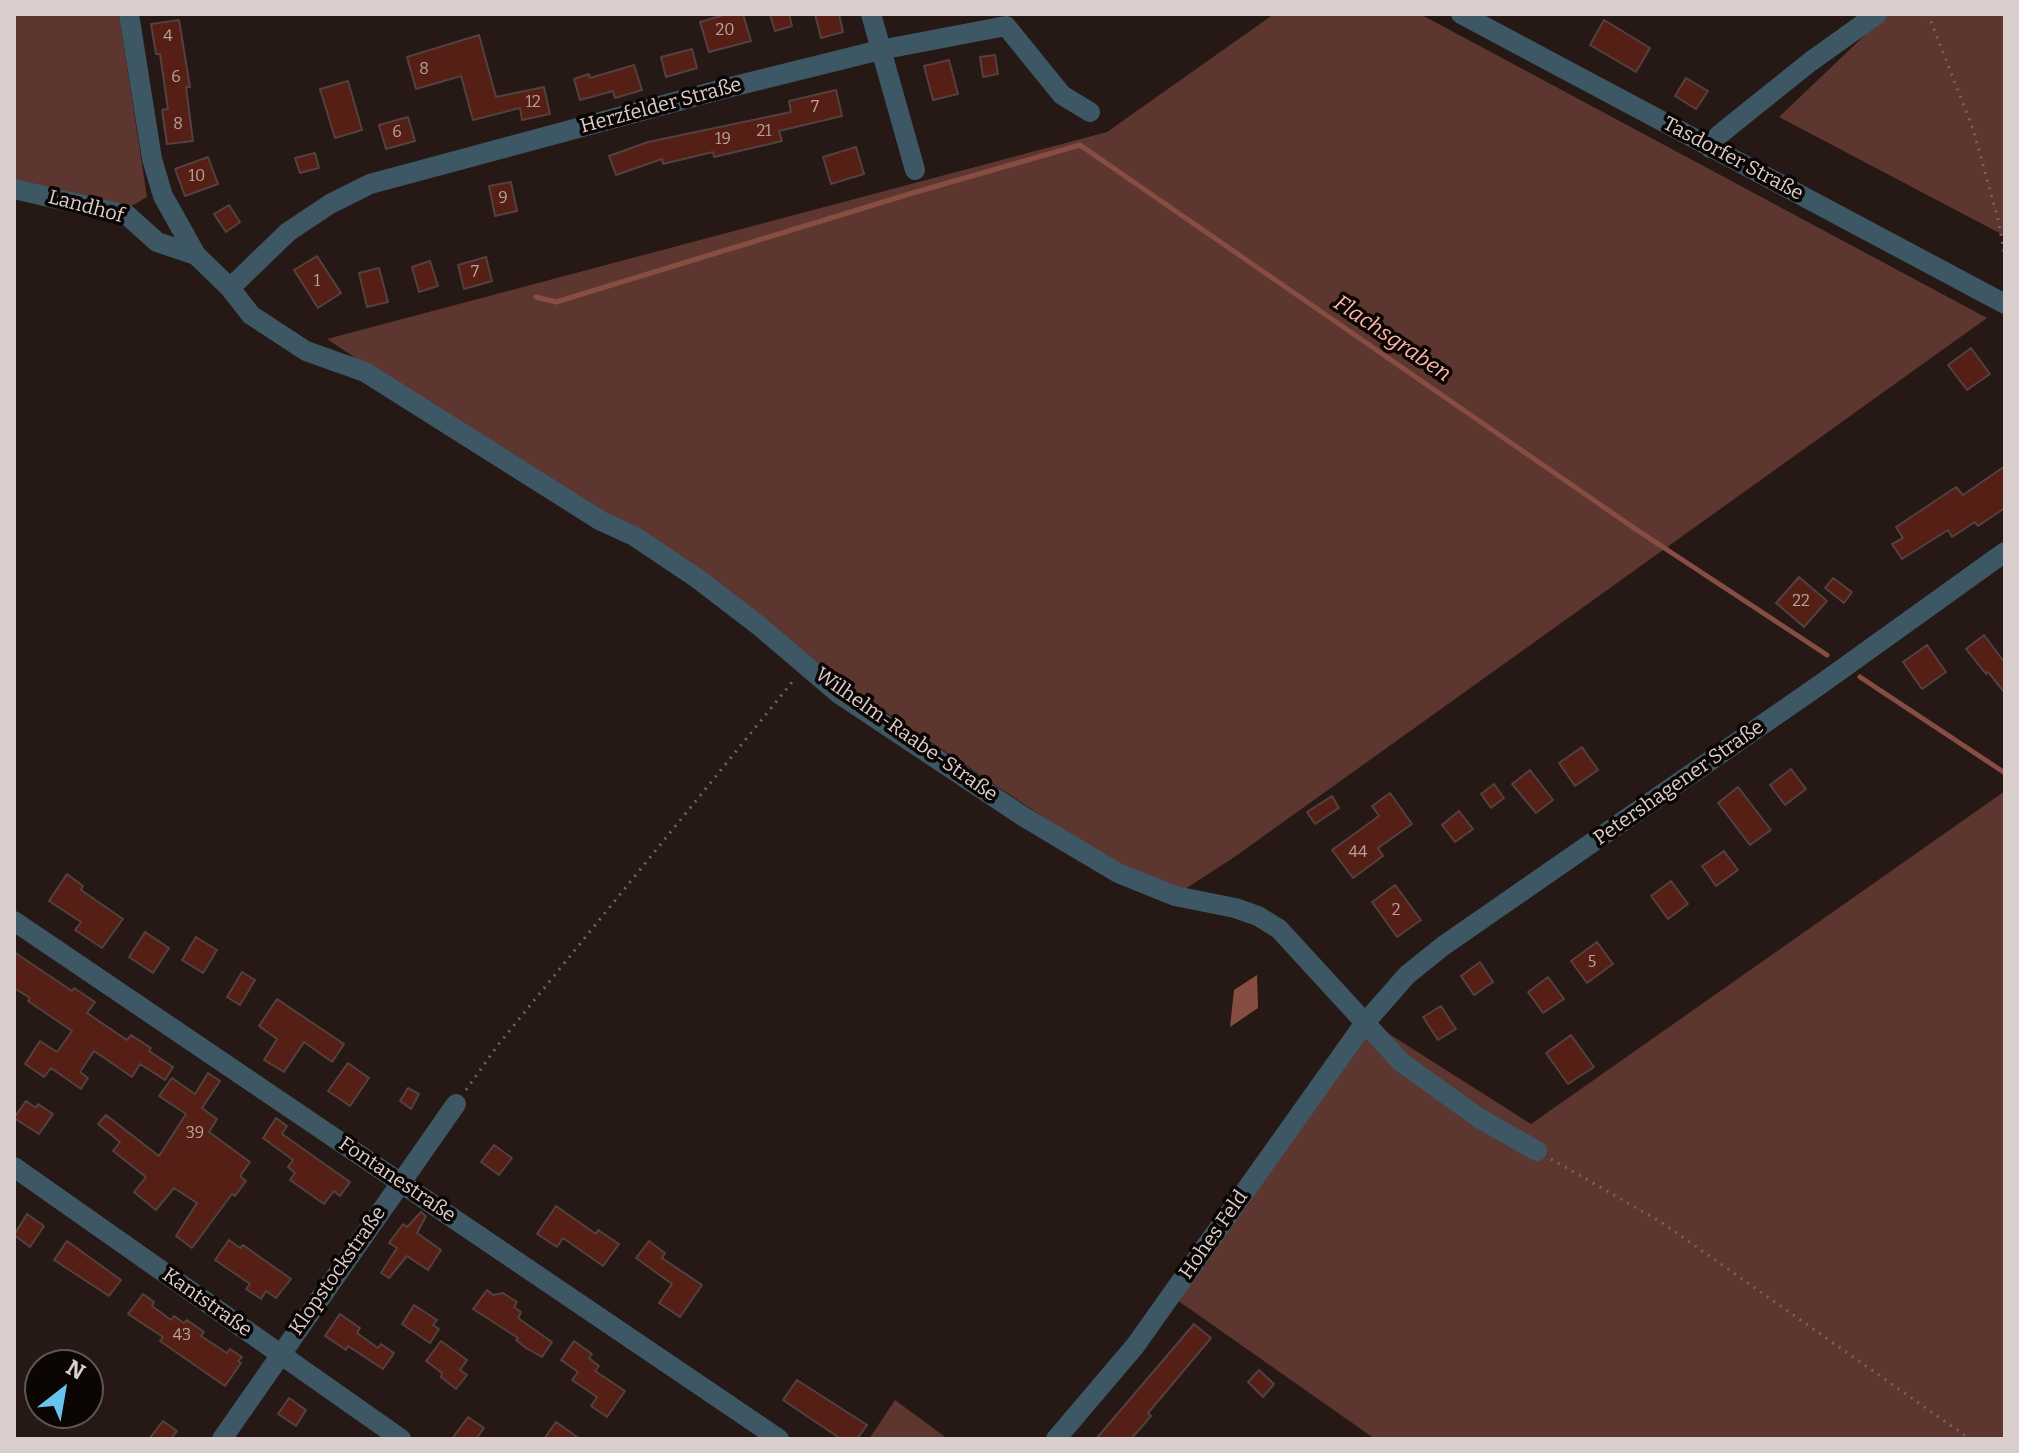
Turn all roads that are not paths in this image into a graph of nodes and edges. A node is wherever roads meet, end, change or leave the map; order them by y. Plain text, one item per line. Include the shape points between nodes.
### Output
1 (129, 14) edge
2 (871, 14) edge
3 (1461, 14) edge
4 (1877, 14) edge
5 (880, 50) junction
6 (1090, 112) dead end
7 (1710, 148) junction
8 (915, 170) dead end
9 (14, 189) edge
10 (196, 255) junction
11 (230, 288) junction
12 (2005, 304) edge
13 (2005, 552) edge
14 (14, 921) edge
15 (1364, 1024) junction
16 (456, 1104) road end
17 (1537, 1151) road end
18 (17, 1176) edge
19 (400, 1182) junction
20 (280, 1354) junction
21 (222, 1439) edge
22 (401, 1439) edge
23 (779, 1439) edge
24 (1056, 1439) edge

1 - 10 street via 152,159 163,196
2 - 5 street
3 - 7 street, Tasdorfer Straße
4 - 7 street via 1750,110
5 - 6 street, Herzfelder Straße via 1006,26 1062,95
5 - 8 street
5 - 11 street, Herzfelder Straße via 370,184 288,232
7 - 12 street, Tasdorfer Straße
9 - 10 street, Landhof via 127,215 157,242
10 - 11 street, Wilhelm-Raabe-Straße
11 - 15 street, Wilhelm-Raabe-Straße via 251,315 306,351 365,372 601,521 634,536 698,579 839,694 1024,817 1118,873 1175,896 1246,912 1279,929
13 - 15 street, Petershagener Straße via 1443,946 1407,975
14 - 19 street, Fontanestraße
15 - 17 street, Wilhelm-Raabe-Straße via 1422,1078
15 - 24 street, Hohes Feld via 1135,1346
16 - 19 street, Klopstockstraße
18 - 20 street, Kantstraße
19 - 20 street, Klopstockstraße
19 - 23 street, Fontanestraße
20 - 21 street, Klopstockstraße
20 - 22 street, Kantstraße

